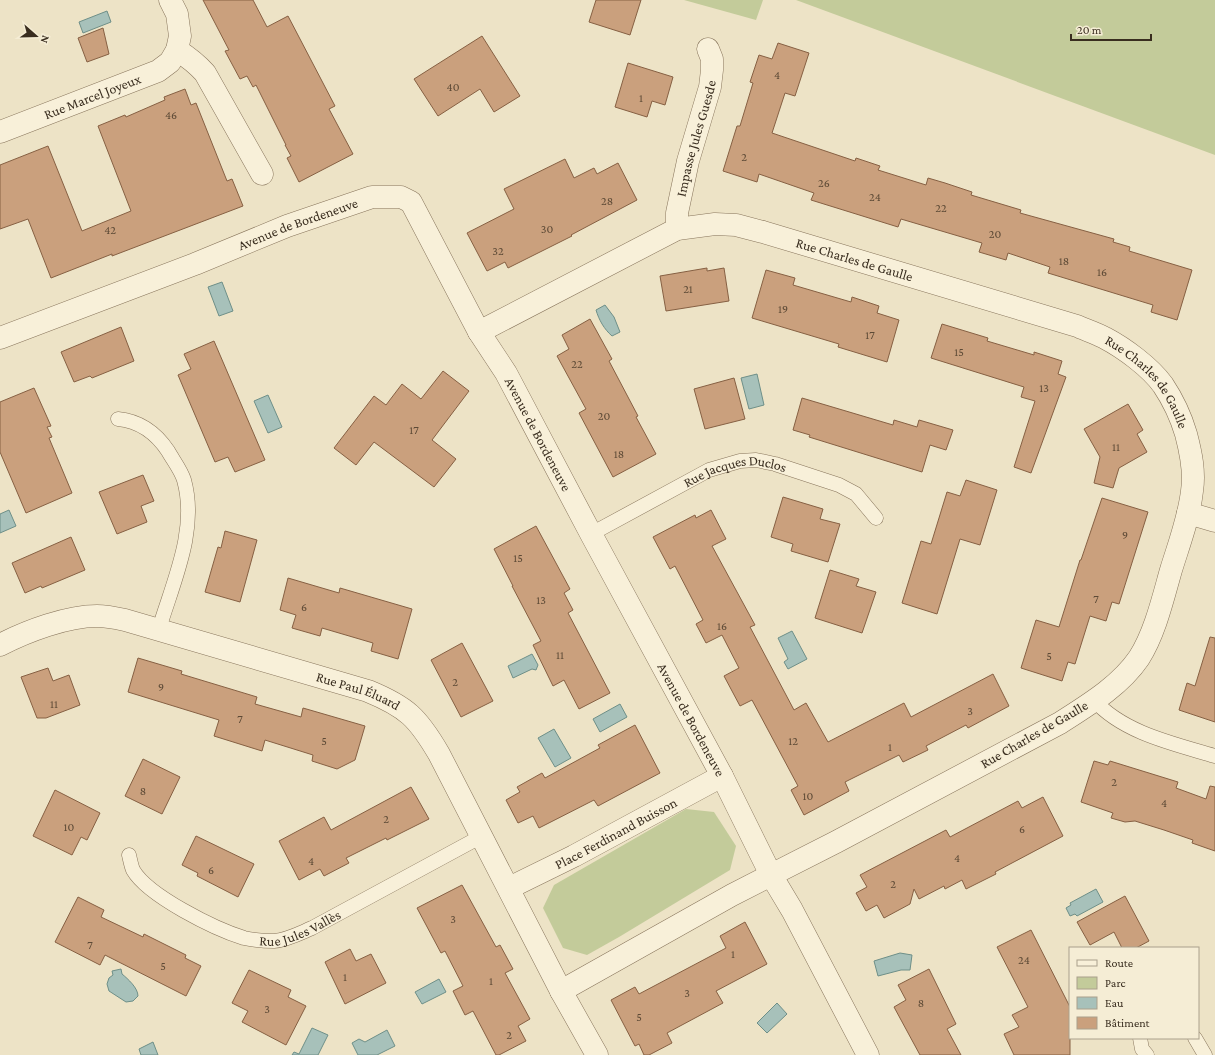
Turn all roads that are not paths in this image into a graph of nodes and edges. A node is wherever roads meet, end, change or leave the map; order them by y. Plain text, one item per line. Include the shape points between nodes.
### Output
1 (170, 0) edge
2 (708, 49) dead end
3 (177, 50) junction
4 (0, 132) edge
5 (262, 174) dead end
6 (677, 229) junction
7 (479, 332) junction
8 (0, 338) edge
9 (118, 419) dead end
10 (1188, 513) junction
11 (876, 518) dead end
12 (1215, 521) edge
13 (591, 534) junction
14 (159, 629) junction
15 (0, 646) edge
16 (1094, 700) junction
17 (1215, 756) edge
18 (722, 776) junction
19 (482, 836) junction
20 (129, 855) dead end
21 (771, 875) junction
22 (509, 888) junction
23 (561, 991) junction
24 (1140, 1039) edge
25 (1196, 1039) edge
26 (597, 1055) edge
27 (868, 1055) edge
28 (1147, 1055) edge
29 (1205, 1055) edge

1 - 3 street via 177,14 180,36
2 - 6 street, Impasse Jules Guesde via 712,59 710,87 688,161
3 - 4 street, Rue Marcel Joyeux via 170,62 158,71
3 - 5 street via 189,57 205,73
6 - 7 street, Rue Charles de Gaulle
6 - 10 street, Rue Charles de Gaulle via 715,224 736,225 1077,326 1104,337 1151,373 1163,385 1176,407 1190,450 1192,490
7 - 8 street, Avenue de Bordeneuve via 411,202 401,197 389,196 372,198 287,226
7 - 13 street, Avenue de Bordeneuve via 506,373
9 - 14 lane via 129,420 146,428 161,441 183,479 188,502 187,533
10 - 12 street
10 - 16 street, Rue Charles de Gaulle via 1162,600 1139,658 1127,673
11 - 13 lane, Rue Jacques Duclos via 856,494 839,485 775,464 740,460 709,470
13 - 18 street, Avenue de Bordeneuve
14 - 15 street, Rue Paul Éluard via 97,616 69,620 39,629
14 - 19 street, Rue Paul Éluard via 368,691 405,709 416,720 439,754
16 - 17 lane via 1102,709 1127,726
16 - 21 street, Rue Charles de Gaulle via 1060,723
18 - 21 street, Avenue de Bordeneuve
18 - 22 street, Place Ferdinand Buisson
19 - 20 lane, Rue Jules Vallès via 312,928 276,941 245,938 177,907 140,879 133,869
19 - 22 street, Rue Paul Éluard
21 - 23 street
21 - 27 street, Avenue de Bordeneuve
22 - 23 street, Rue Paul Éluard
23 - 26 street, Rue Paul Éluard
24 - 28 lane via 1142,1049
25 - 29 lane

